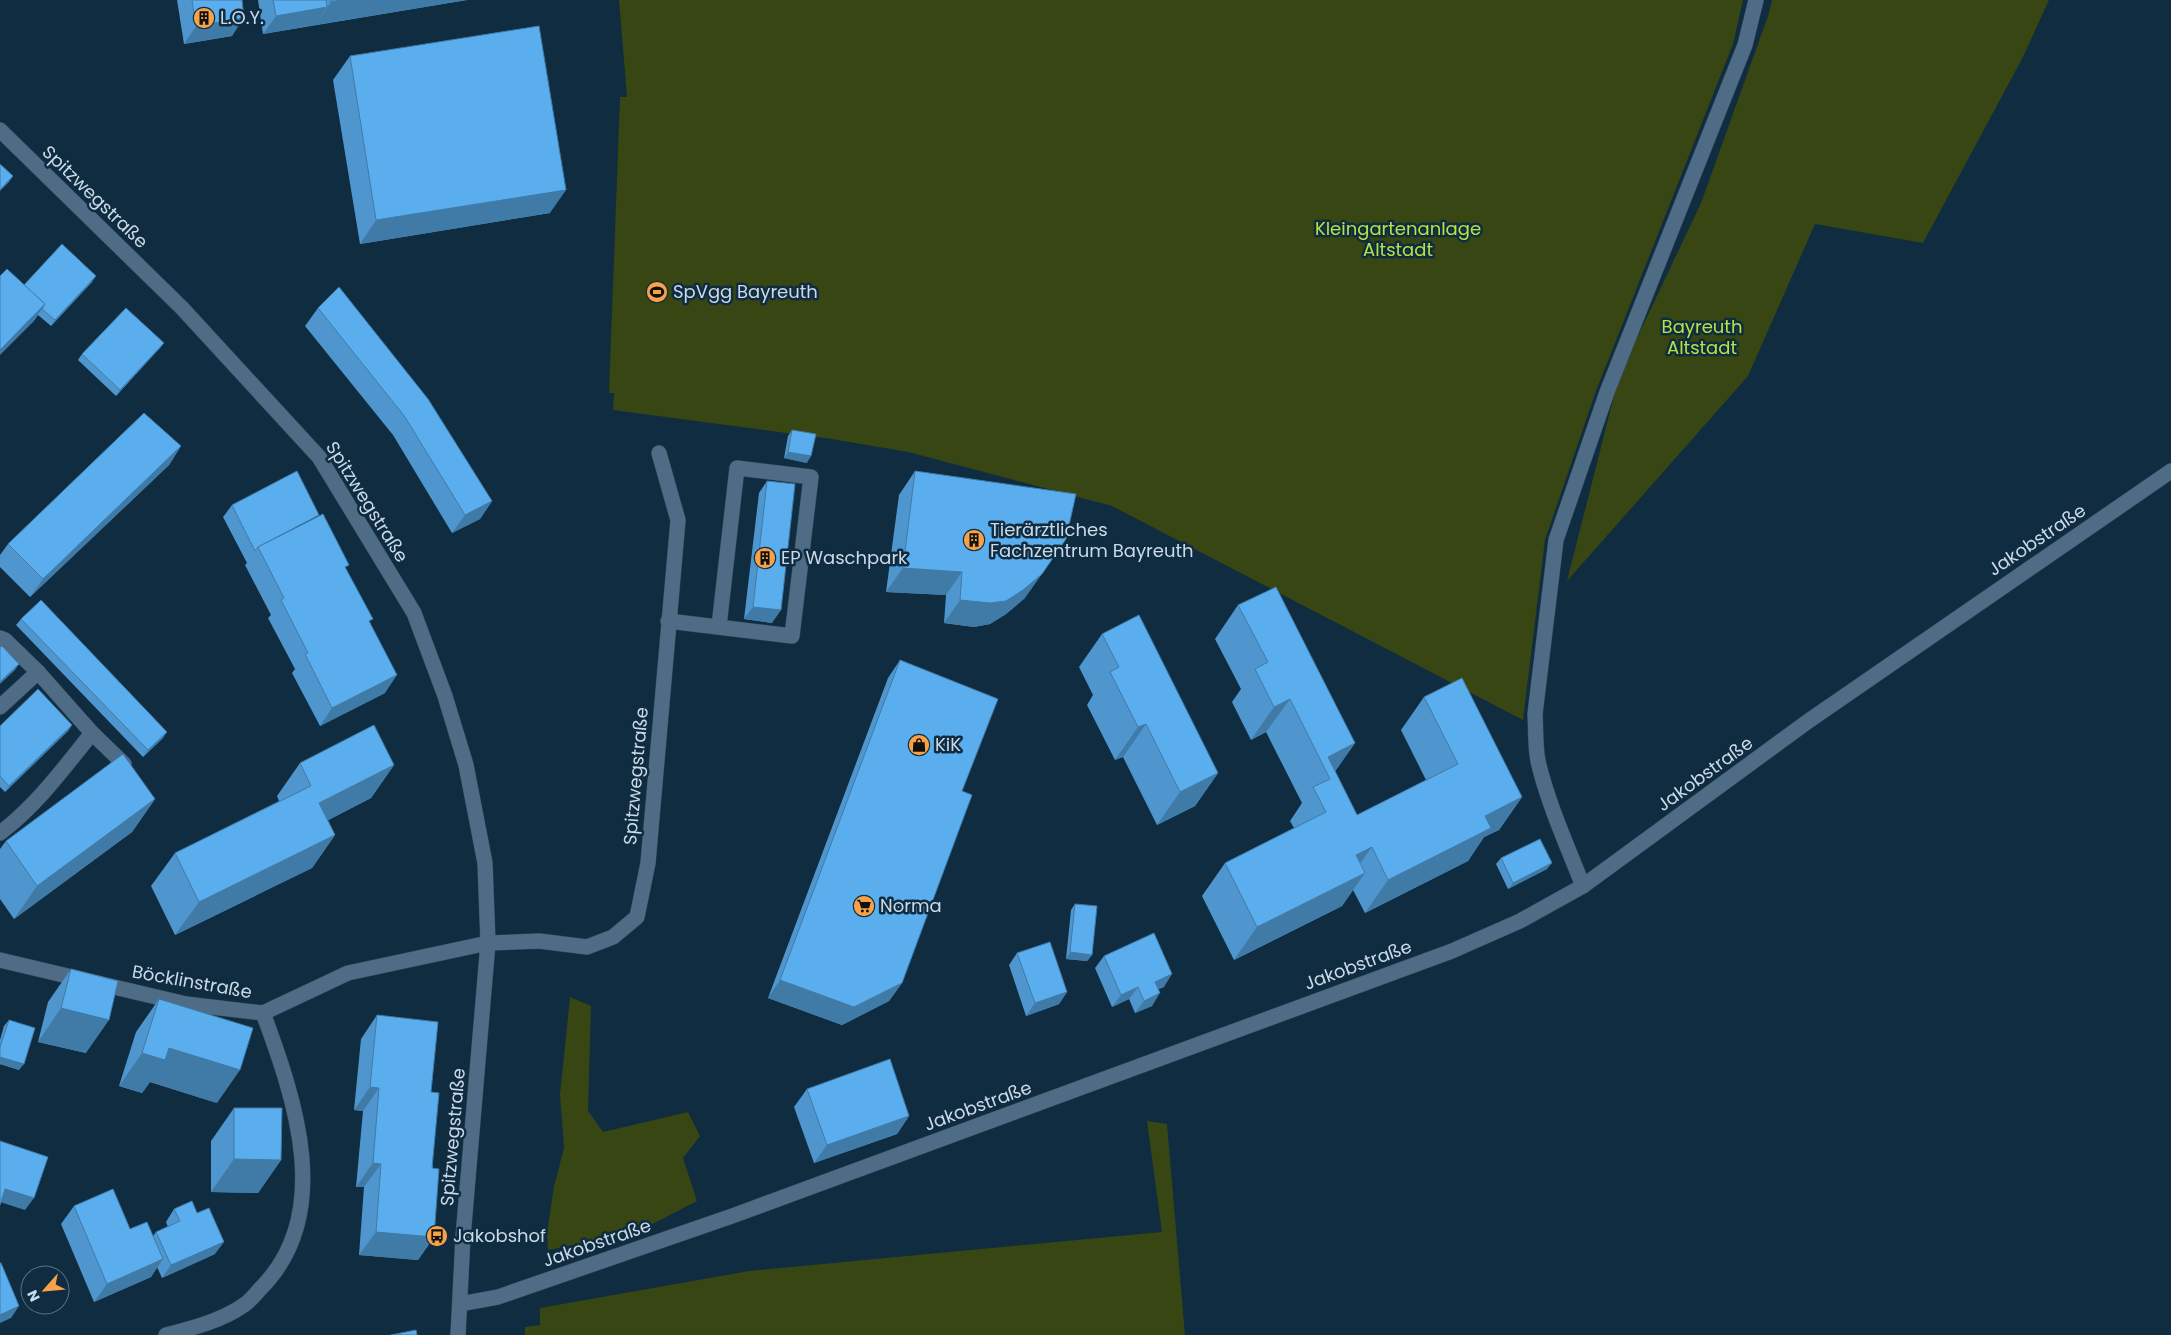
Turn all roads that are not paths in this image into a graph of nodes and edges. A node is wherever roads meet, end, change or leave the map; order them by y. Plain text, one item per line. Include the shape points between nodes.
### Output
1 (1756, 0) edge
2 (0, 130) edge
3 (659, 453) dead end
4 (2171, 470) edge
5 (668, 621) junction
6 (719, 626) junction
7 (0, 638) edge
8 (38, 672) junction
9 (0, 707) edge
10 (92, 733) junction
11 (124, 764) edge
12 (0, 833) edge
13 (1583, 886) junction
14 (488, 943) junction
15 (0, 960) edge
16 (263, 1014) junction
17 (460, 1304) junction
18 (166, 1335) edge
19 (458, 1335) edge

1 - 13 street via 1745,46 1607,392 1556,540 1535,714 1536,737 1538,761
2 - 14 street, Spitzwegstraße via 182,308 319,457 414,613 466,765 485,863
3 - 5 street, Spitzwegstraße via 678,520
4 - 13 street, Jakobstraße via 1807,722
5 - 6 street
5 - 14 street, Spitzwegstraße via 648,863 637,917 613,938 587,947 539,942
6 - 6 street via 737,468 810,477 792,636
7 - 8 street
8 - 9 street
8 - 10 street
10 - 11 street
10 - 12 street via 56,777
13 - 17 street, Jakobstraße via 1520,921 1443,954 729,1217 498,1297
14 - 16 street, Böcklinstraße via 348,973
14 - 17 street, Spitzwegstraße
15 - 16 street, Böcklinstraße via 186,1004
16 - 18 street via 285,1072 298,1131 303,1176 300,1218 290,1249 273,1277 245,1305 210,1323
17 - 19 street, Spitzwegstraße

